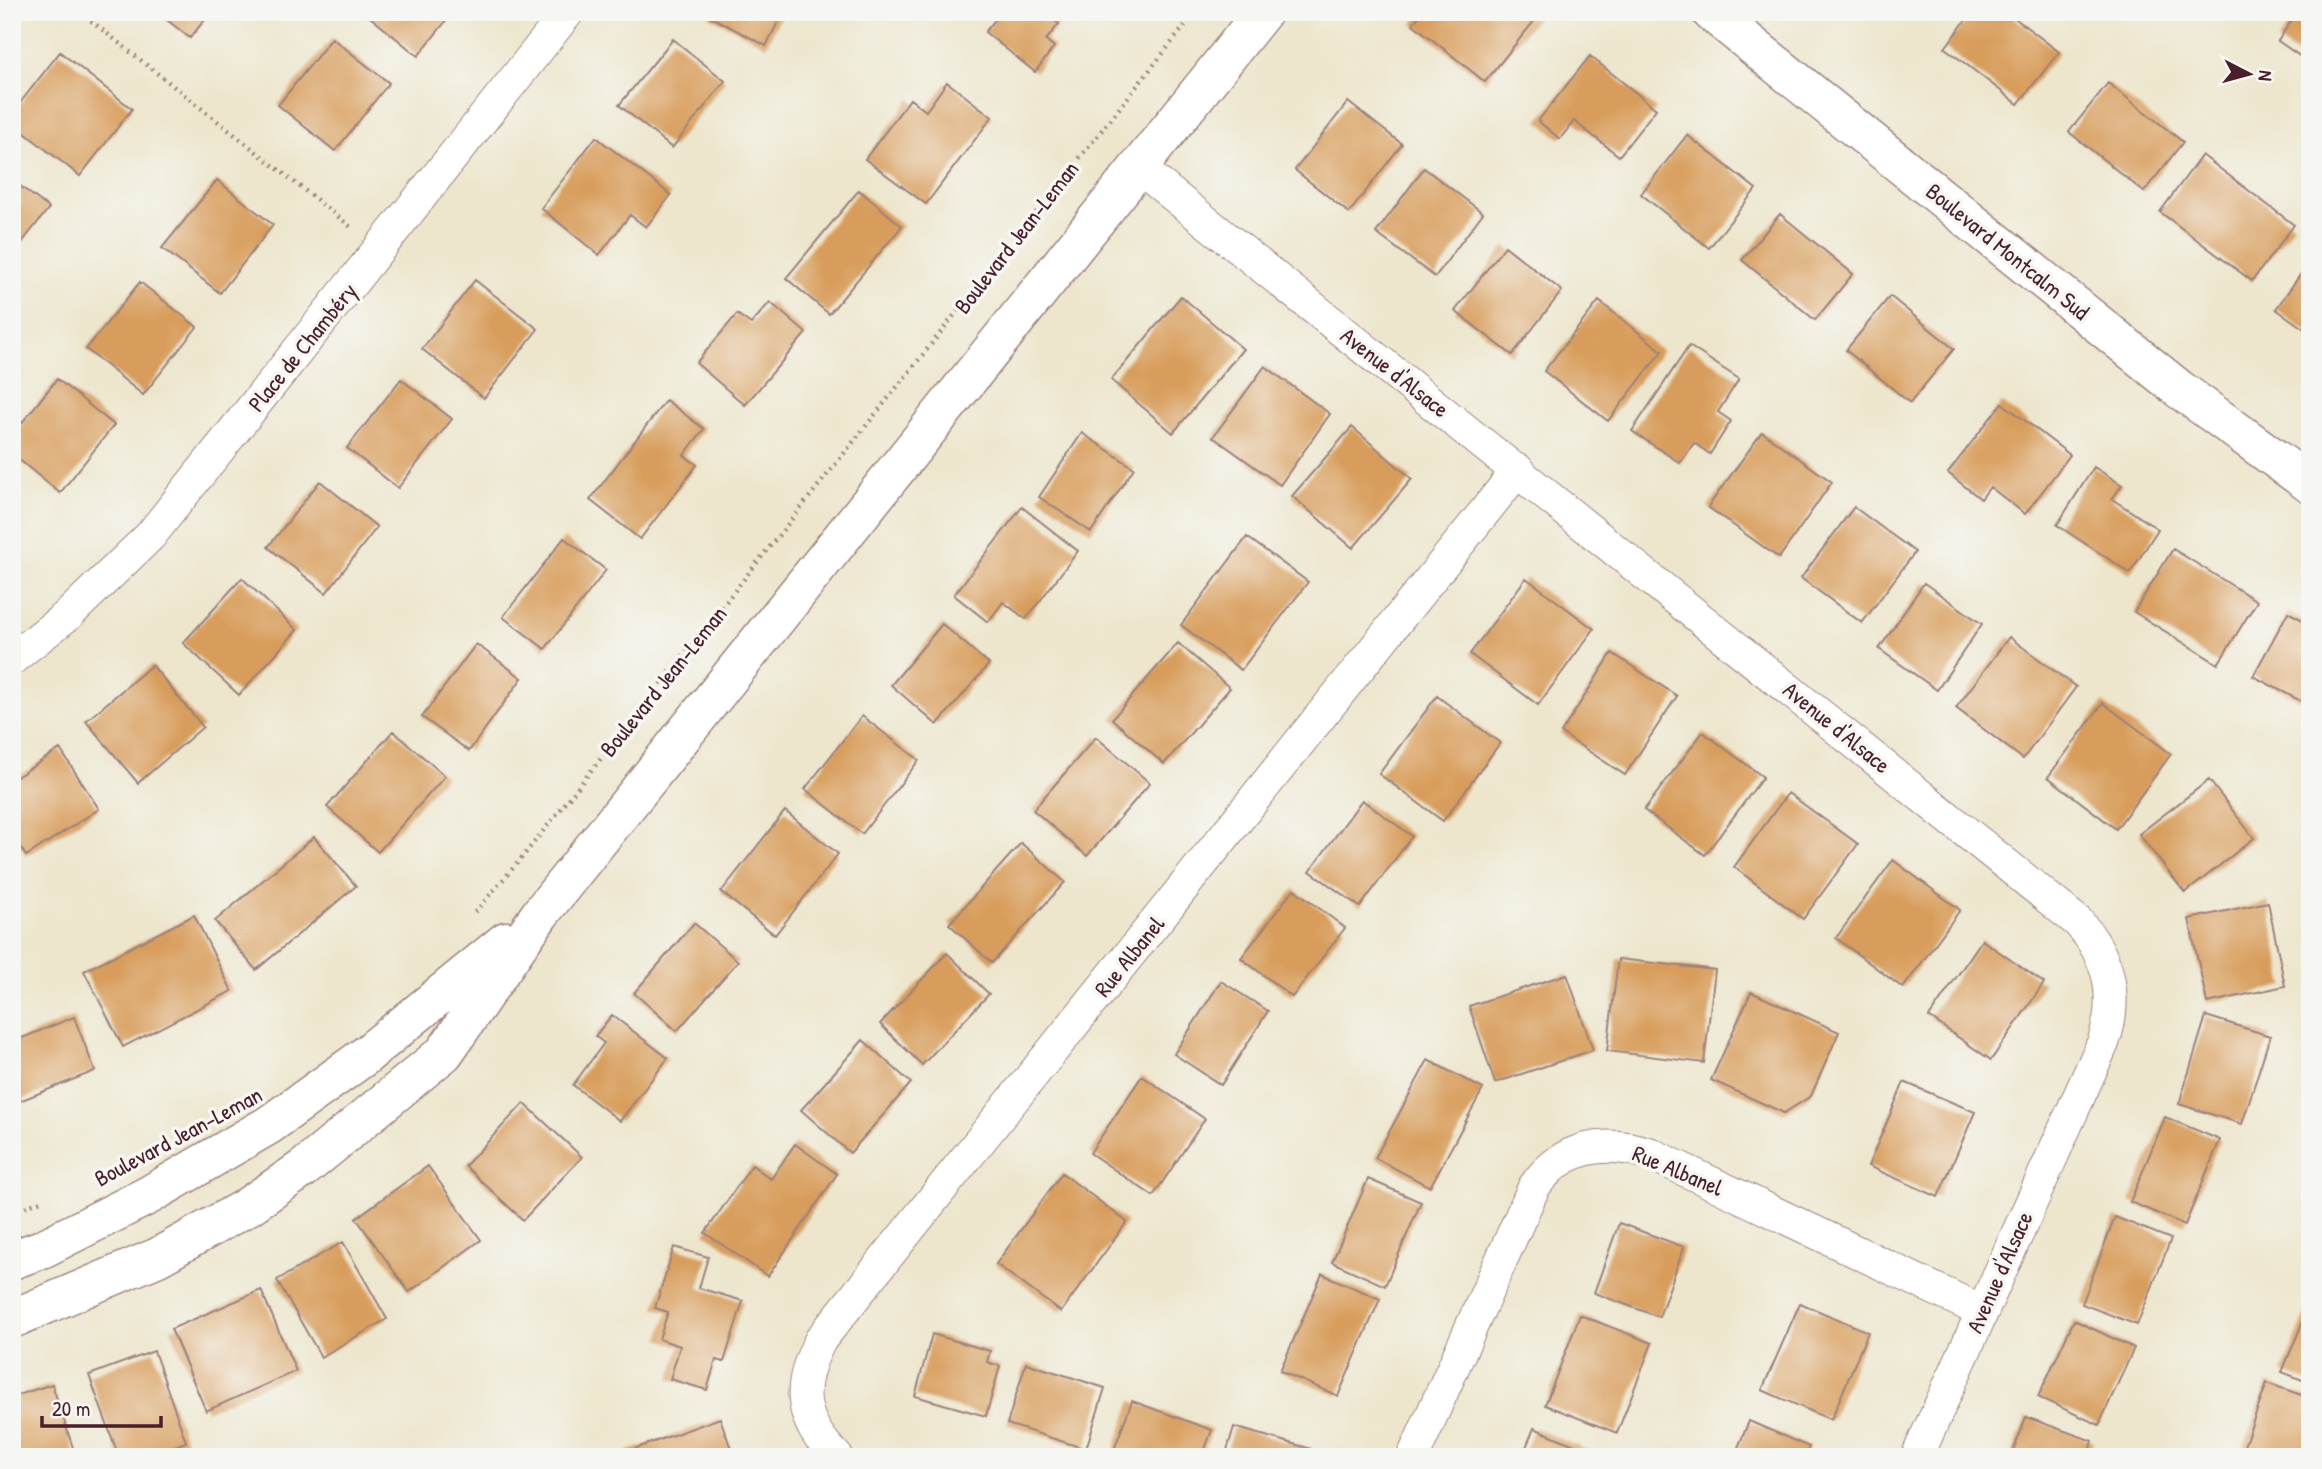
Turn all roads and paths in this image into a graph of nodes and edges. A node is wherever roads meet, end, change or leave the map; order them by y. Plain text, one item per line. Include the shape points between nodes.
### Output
1 (80, 12) edge
2 (568, 12) edge
3 (1196, 12) edge
4 (1263, 12) edge
5 (1711, 12) edge
6 (1138, 167) junction
7 (362, 236) dead end
8 (1518, 470) junction
9 (2310, 485) edge
10 (12, 659) edge
11 (474, 913) dead end
12 (540, 914) junction
13 (51, 1198) dead end
14 (12, 1212) edge
15 (12, 1260) edge
16 (1981, 1311) junction
17 (12, 1319) edge
18 (836, 1457) edge
19 (1413, 1457) edge
20 (1917, 1457) edge

1 - 7 path
2 - 10 street, Place de Chambéry via 150,536 69,614
3 - 11 path, Boulevard Jean-Leman
4 - 6 street, Boulevard Jean-Leman
5 - 9 street, Boulevard Montcalm Sud via 2179,389
6 - 8 street, Avenue d'Alsace
6 - 12 street, Boulevard Jean-Leman
8 - 16 street, Avenue d'Alsace via 2078,922 2101,953 2112,990 2106,1035
8 - 18 street, Rue Albanel via 821,1339 808,1369 804,1403 816,1433
12 - 15 street, Boulevard Jean-Leman via 285,1115 149,1195
12 - 17 street, Boulevard Jean-Leman via 444,1053 304,1168 247,1207 158,1257
13 - 14 path
16 - 19 street, Rue Albanel via 1651,1154 1618,1146 1585,1148 1556,1162 1534,1187
16 - 20 street, Avenue d'Alsace

